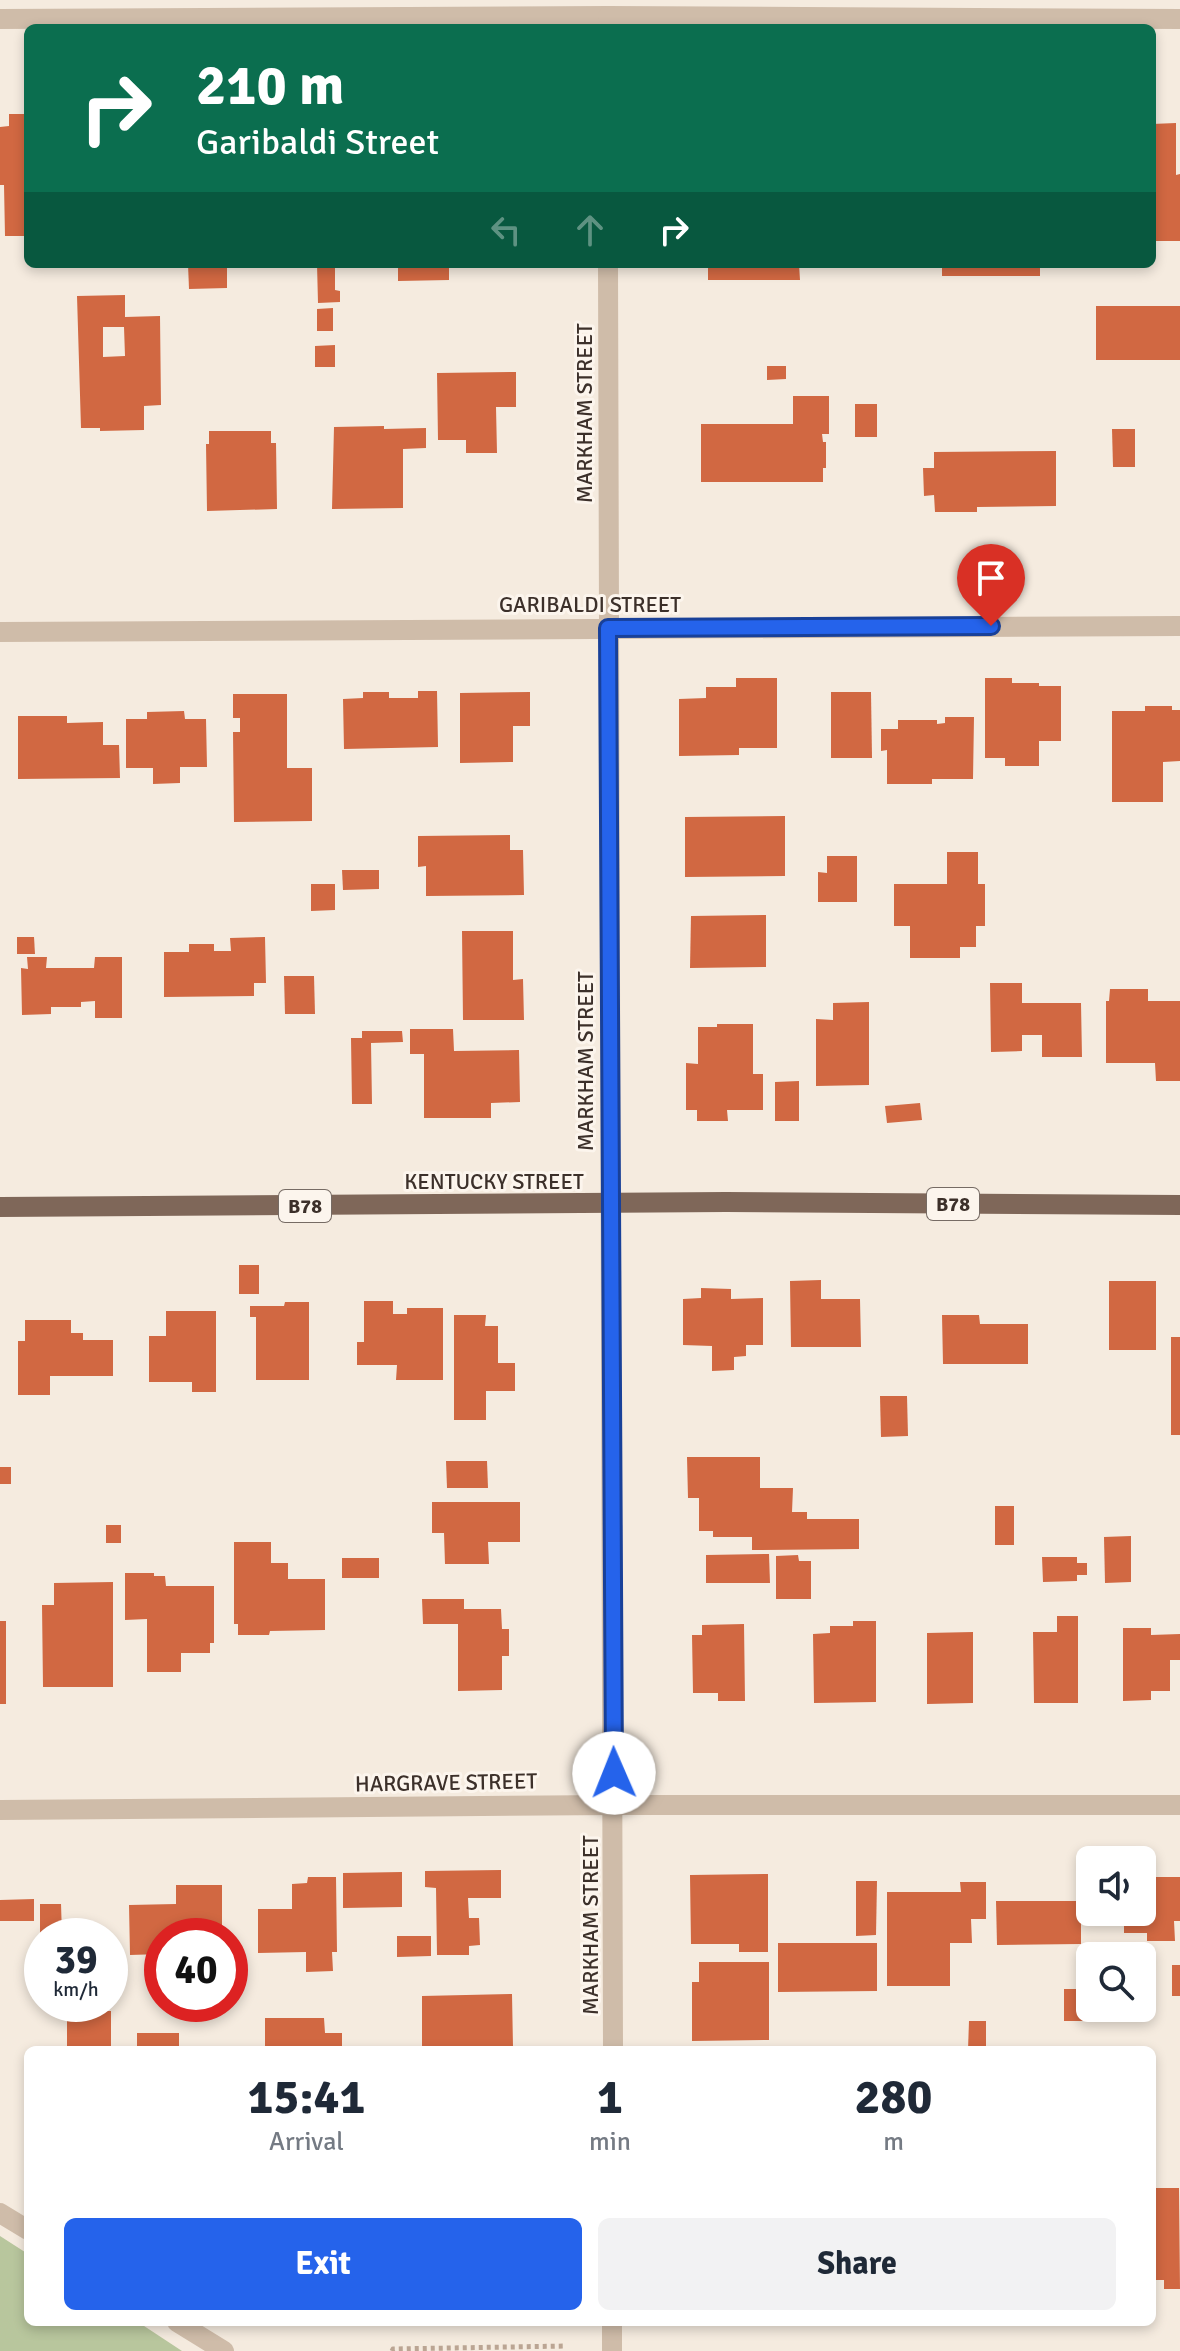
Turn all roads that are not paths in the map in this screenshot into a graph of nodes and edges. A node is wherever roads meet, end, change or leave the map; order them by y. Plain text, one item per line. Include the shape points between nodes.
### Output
1 (608, 15) edge
2 (0, 19) edge
3 (1180, 19) edge
4 (608, 268) edge
5 (1180, 626) edge
6 (608, 628) junction
7 (0, 632) edge
8 (609, 1204) junction
9 (1180, 1205) edge
10 (0, 1207) edge
11 (614, 1805) junction
12 (1180, 1805) edge
13 (0, 1810) edge
14 (613, 2046) edge
15 (0, 2213) edge
16 (24, 2228) edge
17 (183, 2326) edge
18 (612, 2326) edge
19 (224, 2351) edge
20 (612, 2351) edge

1 - 2 street
1 - 3 street
4 - 6 street, MARKHAM STREET
5 - 6 street, GARIBALDI STREET
6 - 7 street, GARIBALDI STREET
6 - 8 street, MARKHAM STREET
8 - 9 main road, KENTUCKY STREET / B78
8 - 10 main road, KENTUCKY STREET / B78
8 - 11 street, MARKHAM STREET
11 - 12 street, HARGRAVE STREET
11 - 13 street, HARGRAVE STREET
11 - 14 street, MARKHAM STREET
15 - 16 street
17 - 19 street
18 - 20 street

